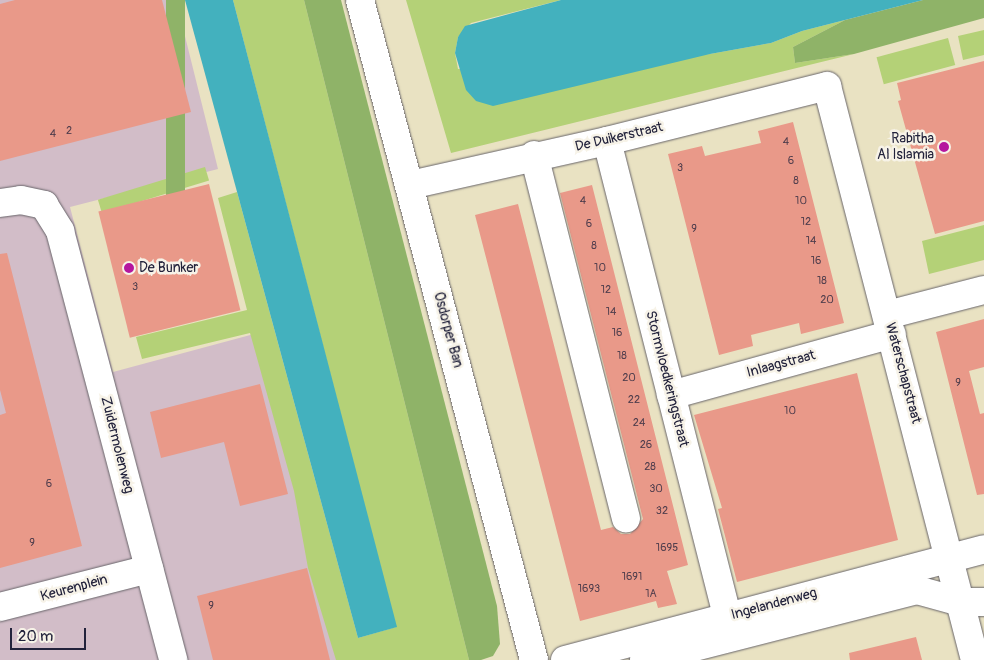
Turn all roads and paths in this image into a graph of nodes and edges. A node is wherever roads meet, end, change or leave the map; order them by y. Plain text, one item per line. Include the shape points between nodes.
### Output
1 (360, 0) edge
2 (827, 86) joint
3 (607, 141) junction
4 (534, 156) junction
5 (410, 185) junction
6 (0, 203) edge
7 (984, 290) edge
8 (890, 324) junction
9 (670, 395) junction
10 (626, 519) dead end
11 (984, 548) edge
12 (950, 558) junction
13 (149, 569) junction
14 (972, 602) edge
15 (0, 607) edge
16 (727, 616) junction
17 (173, 660) edge
18 (534, 660) edge
19 (565, 660) edge
20 (644, 660) edge
21 (975, 660) edge

1 - 5 street, Osdorper Ban
2 - 3 street, De Duikerstraat
2 - 8 street, Waterschapstraat
3 - 4 street, De Duikerstraat
3 - 9 street, Stormvloedkeringstraat
4 - 5 street, De Duikerstraat
4 - 10 street
5 - 18 street, Osdorper Ban
6 - 13 street, Zuidermolenweg via 21,200 44,205 60,231
7 - 8 street, Inlaagstraat
8 - 9 street, Inlaagstraat
8 - 12 street, Waterschapstraat
9 - 16 street, Stormvloedkeringstraat
11 - 12 street, Ingelandenweg
12 - 14 street, Waterschapstraat
12 - 16 street, Ingelandenweg
13 - 15 street, Keurenplein
13 - 17 street, Zuidermolenweg
14 - 20 street, Ingelandenweg via 917,590
14 - 21 street, Waterschapstraat
16 - 19 street, Ingelandenweg

